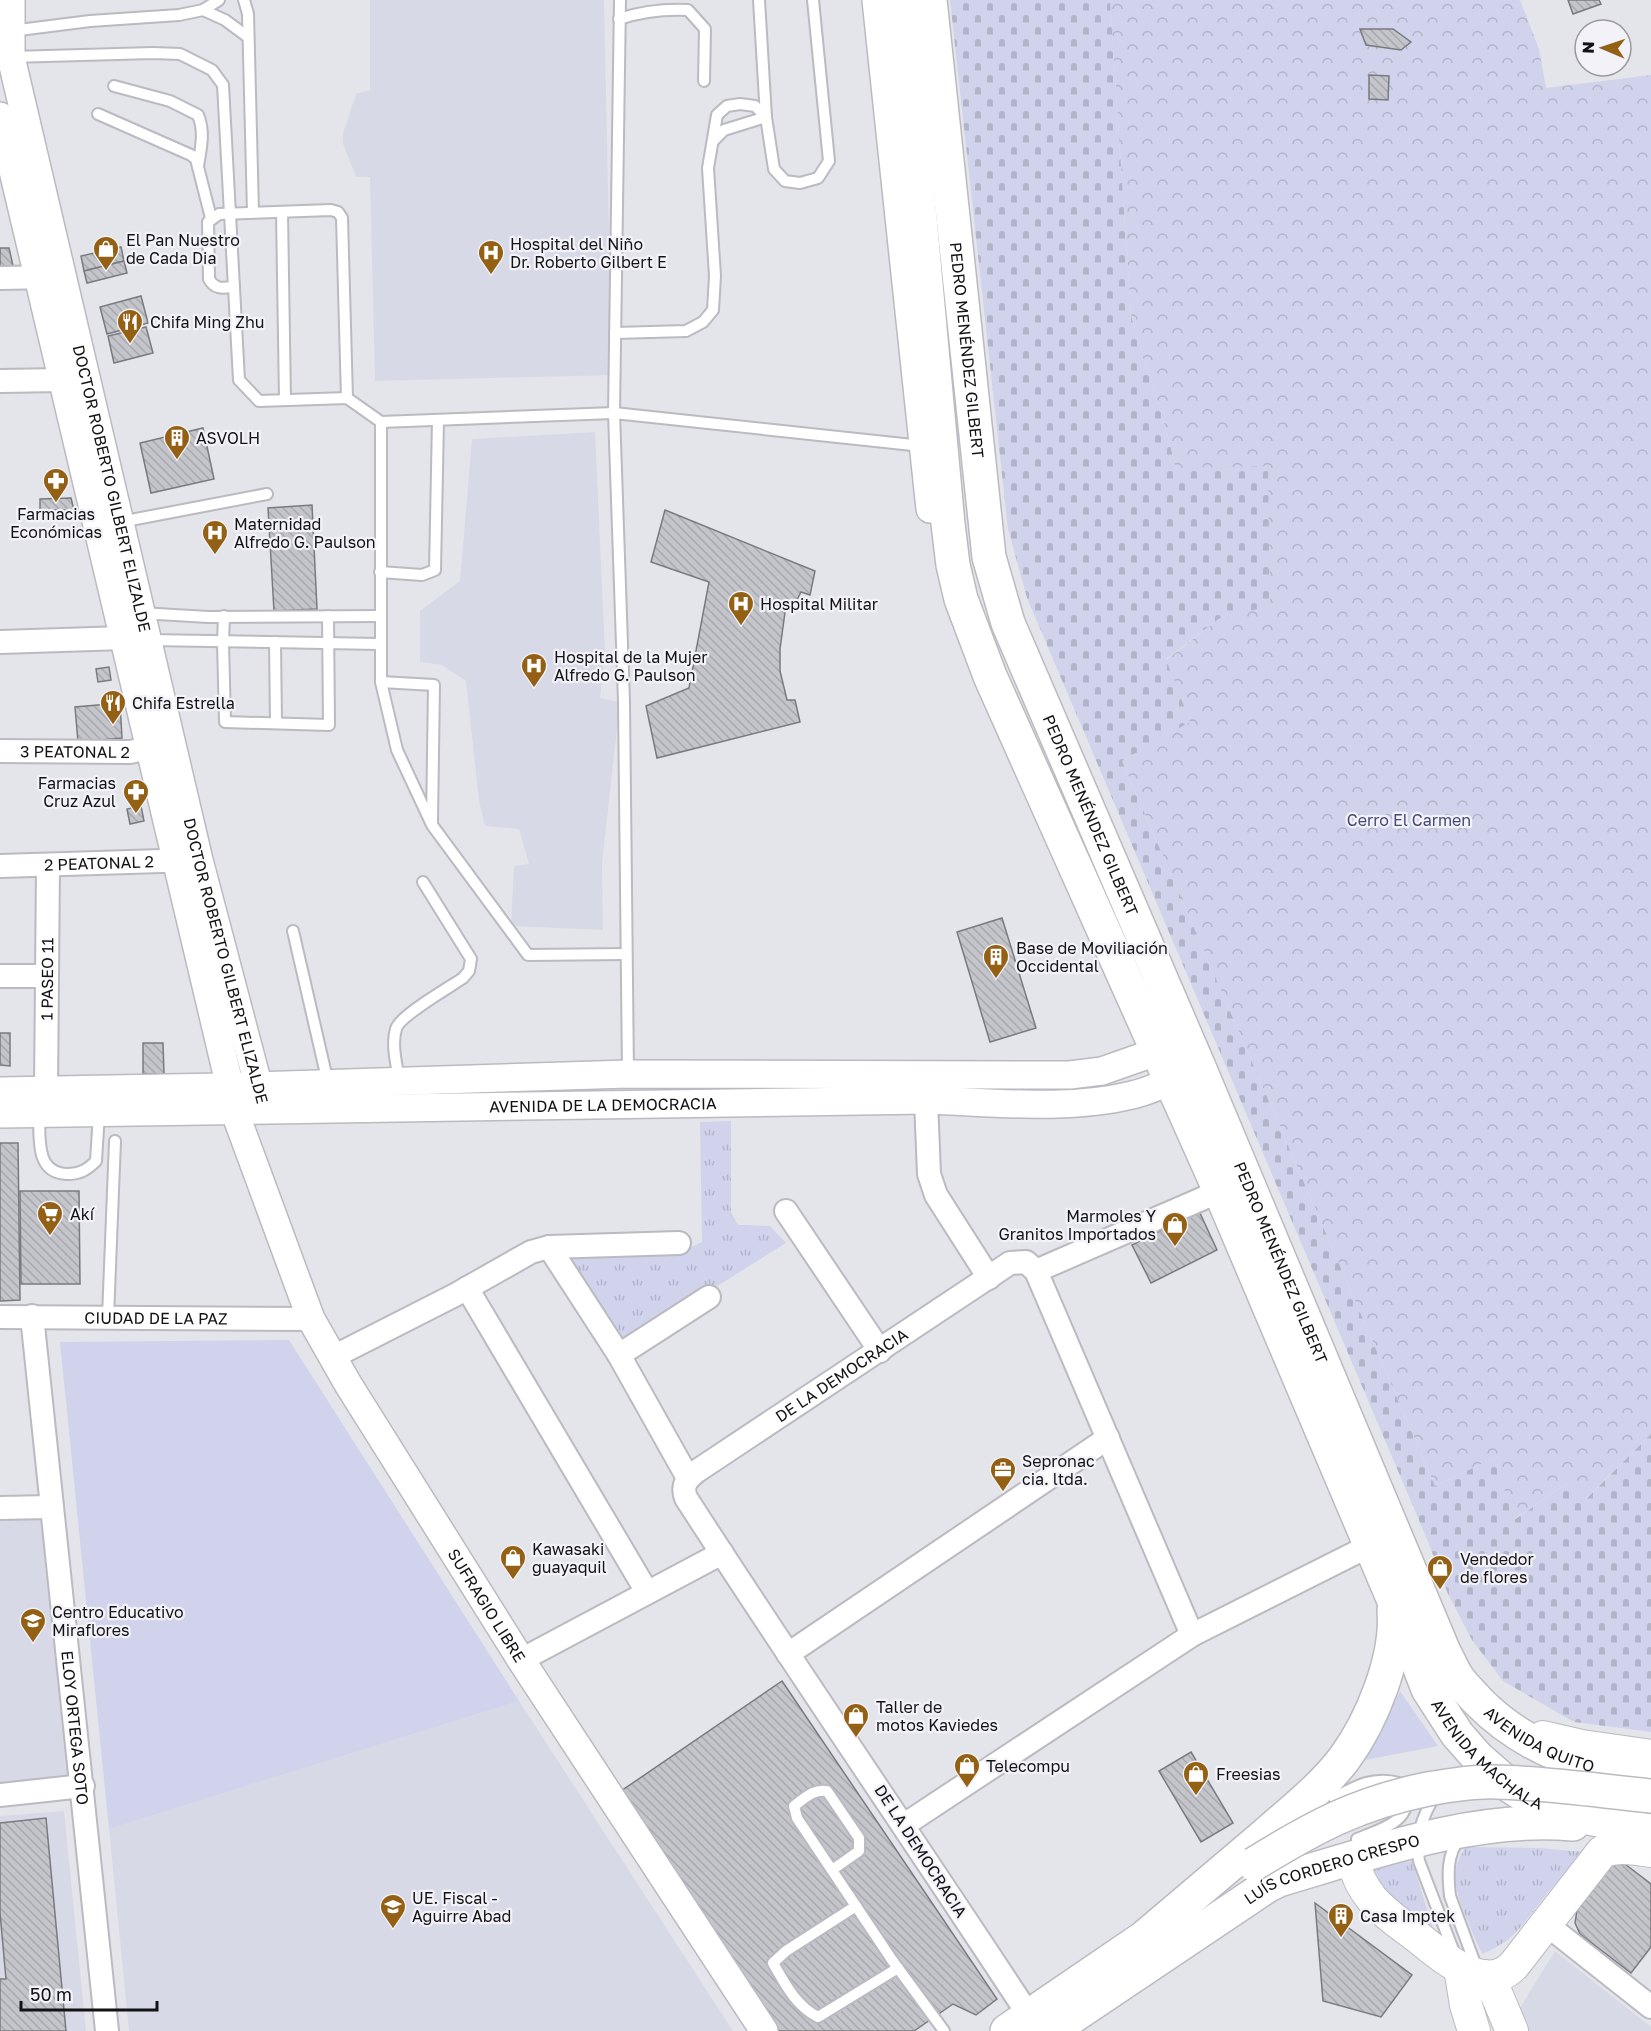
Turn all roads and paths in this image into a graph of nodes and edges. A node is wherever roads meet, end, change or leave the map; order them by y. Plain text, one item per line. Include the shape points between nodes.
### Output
1 (11, 0) edge
2 (219, 0) edge
3 (244, 0) edge
4 (620, 0) edge
5 (759, 0) edge
6 (813, 0) edge
7 (930, 0) edge
8 (892, 6) edge
9 (203, 10) junction
10 (620, 20) junction
11 (248, 37) junction
12 (5, 45) edge
13 (704, 81) dead end
14 (114, 86) dead end
15 (886, 105) junction
16 (98, 114) dead end
17 (0, 116) edge
18 (766, 117) junction
19 (713, 141) junction
20 (198, 167) junction
21 (7, 173) edge
22 (916, 184) junction
23 (253, 212) junction
24 (282, 212) junction
25 (230, 213) junction
26 (211, 218) junction
27 (0, 278) edge
28 (50, 278) junction
29 (234, 287) junction
30 (615, 333) junction
31 (62, 380) junction
32 (0, 381) edge
33 (347, 398) junction
34 (285, 400) junction
35 (614, 413) junction
36 (438, 421) junction
37 (381, 422) junction
38 (932, 447) junction
39 (267, 494) dead end
40 (948, 524) junction
41 (113, 528) junction
42 (119, 568) junction
43 (381, 572) junction
44 (942, 579) junction
45 (141, 614) junction
46 (224, 616) junction
47 (328, 616) junction
48 (380, 616) junction
49 (136, 639) junction
50 (0, 642) edge
51 (223, 642) junction
52 (275, 642) junction
53 (328, 643) junction
54 (380, 644) junction
55 (381, 682) junction
56 (276, 723) junction
57 (149, 748) junction
58 (0, 751) edge
59 (432, 825) junction
60 (187, 861) junction
61 (0, 866) edge
62 (48, 866) junction
63 (423, 882) dead end
64 (293, 931) dead end
65 (626, 954) junction
66 (0, 976) edge
67 (46, 976) junction
68 (1179, 1060) junction
69 (628, 1074) junction
70 (399, 1081) junction
71 (328, 1083) junction
72 (0, 1092) edge
73 (262, 1097) junction
74 (232, 1098) junction
75 (926, 1100) junction
76 (42, 1102) junction
77 (99, 1112) junction
78 (0, 1114) edge
79 (115, 1141) dead end
80 (252, 1156) junction
81 (1220, 1191) junction
82 (786, 1211) dead end
83 (679, 1243) dead end
84 (549, 1247) junction
85 (1035, 1271) junction
86 (989, 1278) junction
87 (467, 1288) junction
88 (710, 1297) dead end
89 (32, 1316) junction
90 (0, 1317) edge
91 (108, 1317) junction
92 (311, 1319) junction
93 (880, 1351) junction
94 (619, 1355) junction
95 (333, 1357) junction
96 (1108, 1438) junction
97 (688, 1478) junction
98 (52, 1507) junction
99 (0, 1508) edge
100 (1371, 1545) junction
101 (722, 1553) junction
102 (647, 1592) junction
103 (1392, 1596) junction
104 (1192, 1635) junction
105 (789, 1654) junction
106 (521, 1660) junction
107 (1489, 1712) joint
108 (1499, 1768) junction
109 (1573, 1771) dead end
110 (1645, 1776) edge
111 (83, 1786) junction
112 (0, 1795) edge
113 (1320, 1799) junction
114 (904, 1825) junction
115 (1478, 1829) junction
116 (1651, 1831) edge
117 (1418, 1840) junction
118 (1354, 1848) junction
119 (1651, 1851) edge
120 (832, 1869) junction
121 (856, 1906) junction
122 (1546, 1924) junction
123 (1147, 1935) junction
124 (898, 1968) junction
125 (1474, 1973) junction
126 (1650, 2003) edge
127 (1029, 2026) edge
128 (107, 2031) edge
129 (764, 2031) edge
130 (944, 2031) edge
131 (1474, 2031) edge
132 (1484, 2031) edge
133 (1501, 2031) edge
134 (1512, 2031) edge

1 - 12 street, DOCTOR ROBERTO GILBERT ELIZALDE
2 - 9 lane
3 - 11 lane
4 - 10 lane
5 - 18 lane
6 - 18 lane via 829,161 818,178 800,183 785,181 774,169
7 - 68 main road, PEDRO MENÉNDEZ GILBERT via 987,536 996,587
8 - 15 main road
8 - 22 main road, PEDRO MENÉNDEZ GILBERT
9 - 11 lane
9 - 12 lane via 90,21
10 - 13 lane via 640,12 688,10 705,29
10 - 30 lane
11 - 23 lane
12 - 25 lane via 180,54 212,70 223,85
12 - 28 street, DOCTOR ROBERTO GILBERT ELIZALDE
14 - 20 lane via 170,101 198,115 203,140
15 - 22 main road
15 - 38 street, PEDRO MENÉNDEZ GILBERT
16 - 20 lane via 184,151 196,159
17 - 21 street, DOCTOR ROBERTO GILBERT ELIZALDE
18 - 19 lane via 724,130
18 - 19 lane via 755,106 727,106 717,115
19 - 30 lane via 708,168 715,276 713,310 703,322 687,331
20 - 26 lane
21 - 28 street, DOCTOR ROBERTO GILBERT ELIZALDE
22 - 38 main road, PEDRO MENÉNDEZ GILBERT
23 - 24 lane
23 - 25 lane
24 - 33 lane via 331,210 342,218
24 - 34 lane
25 - 26 lane
25 - 29 lane
26 - 29 lane via 209,279 219,289
27 - 28 street
28 - 31 street, DOCTOR ROBERTO GILBERT ELIZALDE
28 - 41 street, DOCTOR ROBERTO GILBERT ELIZALDE
29 - 34 lane via 239,380 259,401
30 - 35 lane
31 - 32 street
31 - 41 street, DOCTOR ROBERTO GILBERT ELIZALDE
33 - 34 lane
33 - 37 lane
35 - 36 lane
35 - 38 lane
35 - 65 lane via 624,702
36 - 37 lane
36 - 43 lane via 435,570 422,575
37 - 43 lane
38 - 40 main road, PEDRO MENÉNDEZ GILBERT
38 - 44 street, PEDRO MENÉNDEZ GILBERT via 932,525
39 - 41 lane
40 - 44 main road
40 - 68 main road, PEDRO MENÉNDEZ GILBERT via 961,599 990,676
41 - 42 street, DOCTOR ROBERTO GILBERT ELIZALDE
42 - 45 street, DOCTOR ROBERTO GILBERT ELIZALDE
42 - 49 street, DOCTOR ROBERTO GILBERT ELIZALDE
43 - 48 lane
44 - 68 street, PEDRO MENÉNDEZ GILBERT via 961,641 1120,1006
45 - 46 lane
45 - 49 street, DOCTOR ROBERTO GILBERT ELIZALDE
46 - 47 lane
46 - 51 lane
47 - 48 lane
47 - 53 lane
48 - 54 lane
49 - 50 street
49 - 51 lane
49 - 57 street, DOCTOR ROBERTO GILBERT ELIZALDE
49 - 60 street, DOCTOR ROBERTO GILBERT ELIZALDE
51 - 52 lane
51 - 56 lane via 225,722
52 - 53 lane
52 - 56 lane
53 - 54 lane
53 - 56 lane via 329,725
54 - 55 lane
55 - 59 lane via 397,750
55 - 59 lane via 434,685
57 - 58 street, 3 PEATONAL 2 via 130,752
57 - 60 street, DOCTOR ROBERTO GILBERT ELIZALDE
59 - 65 lane via 528,955
60 - 62 street, 2 PEATONAL 2
60 - 73 street, DOCTOR ROBERTO GILBERT ELIZALDE
60 - 74 street, DOCTOR ROBERTO GILBERT ELIZALDE
61 - 62 street, 2 PEATONAL 2
62 - 67 street, 1 PASEO 11
63 - 70 lane via 471,959 463,978 407,1015 396,1028 394,1048
64 - 71 lane
65 - 69 lane
66 - 67 street
67 - 76 street, 1 PASEO 11
68 - 69 street, AVENIDA DE LA DEMOCRACIA via 1070,1075
68 - 75 street, AVENIDA DE LA DEMOCRACIA via 1135,1095 1102,1101 1068,1104
68 - 81 main road, PEDRO MENÉNDEZ GILBERT
68 - 107 main road, PEDRO MENÉNDEZ GILBERT via 1444,1653 1457,1678
69 - 70 street, AVENIDA DE LA DEMOCRACIA
70 - 71 street, AVENIDA DE LA DEMOCRACIA
71 - 73 street, AVENIDA DE LA DEMOCRACIA
72 - 76 street
73 - 74 street, AVENIDA DE LA DEMOCRACIA
73 - 75 street, AVENIDA DE LA DEMOCRACIA
73 - 80 street, DOCTOR ROBERTO GILBERT ELIZALDE
74 - 76 street
74 - 77 street, AVENIDA DE LA DEMOCRACIA
74 - 80 street, DOCTOR ROBERTO GILBERT ELIZALDE
75 - 86 street via 928,1174 936,1195
76 - 77 street, AVENIDA DE LA DEMOCRACIA
76 - 77 lane via 41,1154 46,1167 59,1174 77,1174 96,1161
76 - 78 street, AVENIDA DE LA DEMOCRACIA
79 - 91 lane
80 - 92 street, SUFRAGIO LIBRE
81 - 85 street
81 - 100 main road, PEDRO MENÉNDEZ GILBERT
82 - 93 street
83 - 84 street
84 - 87 street via 531,1252
84 - 94 street
85 - 86 street, DE LA DEMOCRACIA via 1026,1262 1016,1261
85 - 96 street
86 - 93 street, DE LA DEMOCRACIA
87 - 95 street
87 - 102 street
88 - 94 street
89 - 90 street, CIUDAD DE LA PAZ
89 - 91 street, CIUDAD DE LA PAZ
89 - 98 street, ELOY ORTEGA SOTO
91 - 92 street, CIUDAD DE LA PAZ
92 - 95 street, SUFRAGIO LIBRE
93 - 97 street, DE LA DEMOCRACIA
94 - 97 street
95 - 106 street, SUFRAGIO LIBRE
96 - 104 street
96 - 105 street
97 - 101 street, DE LA DEMOCRACIA via 686,1498
98 - 99 street
98 - 111 street, ELOY ORTEGA SOTO
100 - 103 main road, PEDRO MENÉNDEZ GILBERT
100 - 104 street
101 - 102 street
101 - 105 street, DE LA DEMOCRACIA
102 - 106 street
103 - 108 main road, AVENIDA MACHALA via 1428,1689 1457,1734
103 - 113 main road via 1394,1640 1387,1668 1371,1712
104 - 114 street
105 - 114 street, DE LA DEMOCRACIA
106 - 129 street, SUFRAGIO LIBRE
107 - 110 main road, AVENIDA QUITO via 1518,1735 1558,1756
108 - 116 main road, AVENIDA MACHALA via 1526,1796 1546,1808
108 - 117 lane via 1458,1776 1447,1783 1427,1808
109 - 110 lane
110 - 123 main road, LUÍS CORDERO CRESPO, bridge via 1451,1785 1401,1795 1340,1815 1302,1835
111 - 112 street
111 - 128 street, ELOY ORTEGA SOTO
113 - 118 main road via 1348,1801 1355,1806 1360,1827
113 - 118 lane via 1373,1780 1399,1783 1406,1795 1404,1814
113 - 123 main road
114 - 127 street, DE LA DEMOCRACIA
115 - 116 main road, LUÍS CORDERO CRESPO via 1559,1823
115 - 117 main road, LUÍS CORDERO CRESPO
115 - 125 lane via 1456,1843 1448,1877 1450,1896
117 - 118 main road, LUÍS CORDERO CRESPO
117 - 125 lane via 1419,1861
118 - 125 main road via 1359,1879 1376,1904 1434,1950
118 - 127 main road, LUÍS CORDERO CRESPO via 1267,1886
119 - 122 main road via 1610,1848 1602,1852
120 - 120 lane via 797,1818 794,1806 819,1790 827,1791 859,1838 859,1851
120 - 121 lane
121 - 124 lane
121 - 124 lane via 773,1963 790,1991 807,2012 818,2018
122 - 125 main road via 1511,1968 1500,1975
122 - 126 street
123 - 127 main road
124 - 130 lane
125 - 131 main road via 1464,1999
125 - 132 lane
125 - 133 lane
125 - 134 main road via 1496,1993

